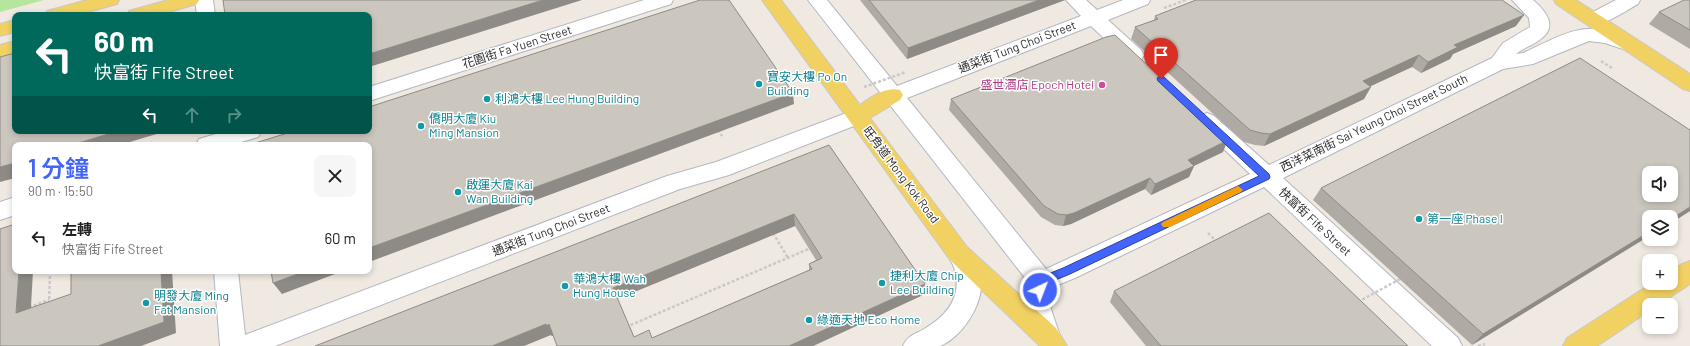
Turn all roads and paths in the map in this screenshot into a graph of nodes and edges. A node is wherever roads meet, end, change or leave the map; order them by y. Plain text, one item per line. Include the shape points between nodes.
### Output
1 (110, 0) edge
2 (190, 0) edge
3 (204, 0) edge
4 (664, 0) edge
5 (771, 0) edge
6 (818, 0) edge
7 (1075, 0) edge
8 (1141, 0) edge
9 (1186, 0) edge
10 (1521, 0) edge
11 (1563, 0) edge
12 (1631, 0) edge
13 (1159, 10) dead end
14 (65, 12) edge
15 (147, 12) edge
16 (206, 12) edge
17 (1094, 18) junction
18 (1594, 19) junction
19 (12, 27) edge
20 (0, 30) edge
21 (1626, 43) junction
22 (12, 49) edge
23 (0, 52) edge
24 (1596, 58) dead end
25 (1499, 63) junction
26 (1612, 68) dead end
27 (1150, 69) edge
28 (906, 72) dead end
29 (1690, 84) edge
30 (864, 87) dead end
31 (372, 93) edge
32 (893, 95) junction
33 (1192, 108) edge
34 (857, 117) junction
35 (718, 129) edge
36 (239, 134) edge
37 (722, 136) edge
38 (211, 141) edge
39 (1265, 177) junction
40 (12, 207) edge
41 (0, 211) edge
42 (772, 231) edge
43 (816, 246) edge
44 (959, 254) junction
45 (788, 258) junction
46 (1690, 272) edge
47 (50, 274) edge
48 (226, 274) edge
49 (1400, 279) dead end
50 (1042, 281) junction
51 (49, 300) junction
52 (1354, 305) edge
53 (28, 307) edge
54 (49, 308) edge
55 (624, 328) edge
56 (1050, 341) edge
57 (233, 346) edge
58 (246, 346) edge
59 (916, 346) edge
60 (1449, 346) edge
61 (1478, 346) edge
62 (1482, 346) edge
63 (1576, 346) edge

1 - 14 main road
2 - 15 main road
3 - 16 street
4 - 31 street, 花園街 Fa Yuen Street
5 - 34 main road, 旺角道 Mong Kok Road
6 - 32 street
7 - 17 street
8 - 17 street, 通菜街 Tung Choi Street
9 - 13 path
10 - 25 street via 1536,14 1541,24 1540,29 1536,34 1510,48
11 - 18 main road
12 - 18 street
17 - 27 street
17 - 32 street, 通菜街 Tung Choi Street
18 - 21 main road
19 - 20 main road
21 - 25 street, 西洋菜南街 Sai Yeung Choi Street South via 1606,37 1576,38 1526,59
21 - 29 main road
22 - 23 main road
24 - 26 path
25 - 39 street, 西洋菜南街 Sai Yeung Choi Street South
28 - 30 path, bridge
32 - 34 main road via 874,104
32 - 50 street
33 - 39 street, 快富街 Fife Street
34 - 44 main road, 旺角道 Mong Kok Road
34 - 58 street, 通菜街 Tung Choi Street via 722,169 675,182
35 - 37 path
36 - 38 street
39 - 50 street, 西洋菜南街 Sai Yeung Choi Street South
39 - 60 street, 快富街 Fife Street
40 - 41 street
42 - 45 path
43 - 45 path
44 - 56 main road, 旺角道 Mong Kok Road
44 - 59 street via 967,271 969,289 964,307 954,323 938,336
45 - 55 path
46 - 63 main road
47 - 51 path
48 - 57 street
49 - 52 path, bridge
50 - 56 street, 旺角道 Mong Kok Road via 1038,299 1040,320
51 - 53 path
51 - 54 path
61 - 62 path via 1485,344

